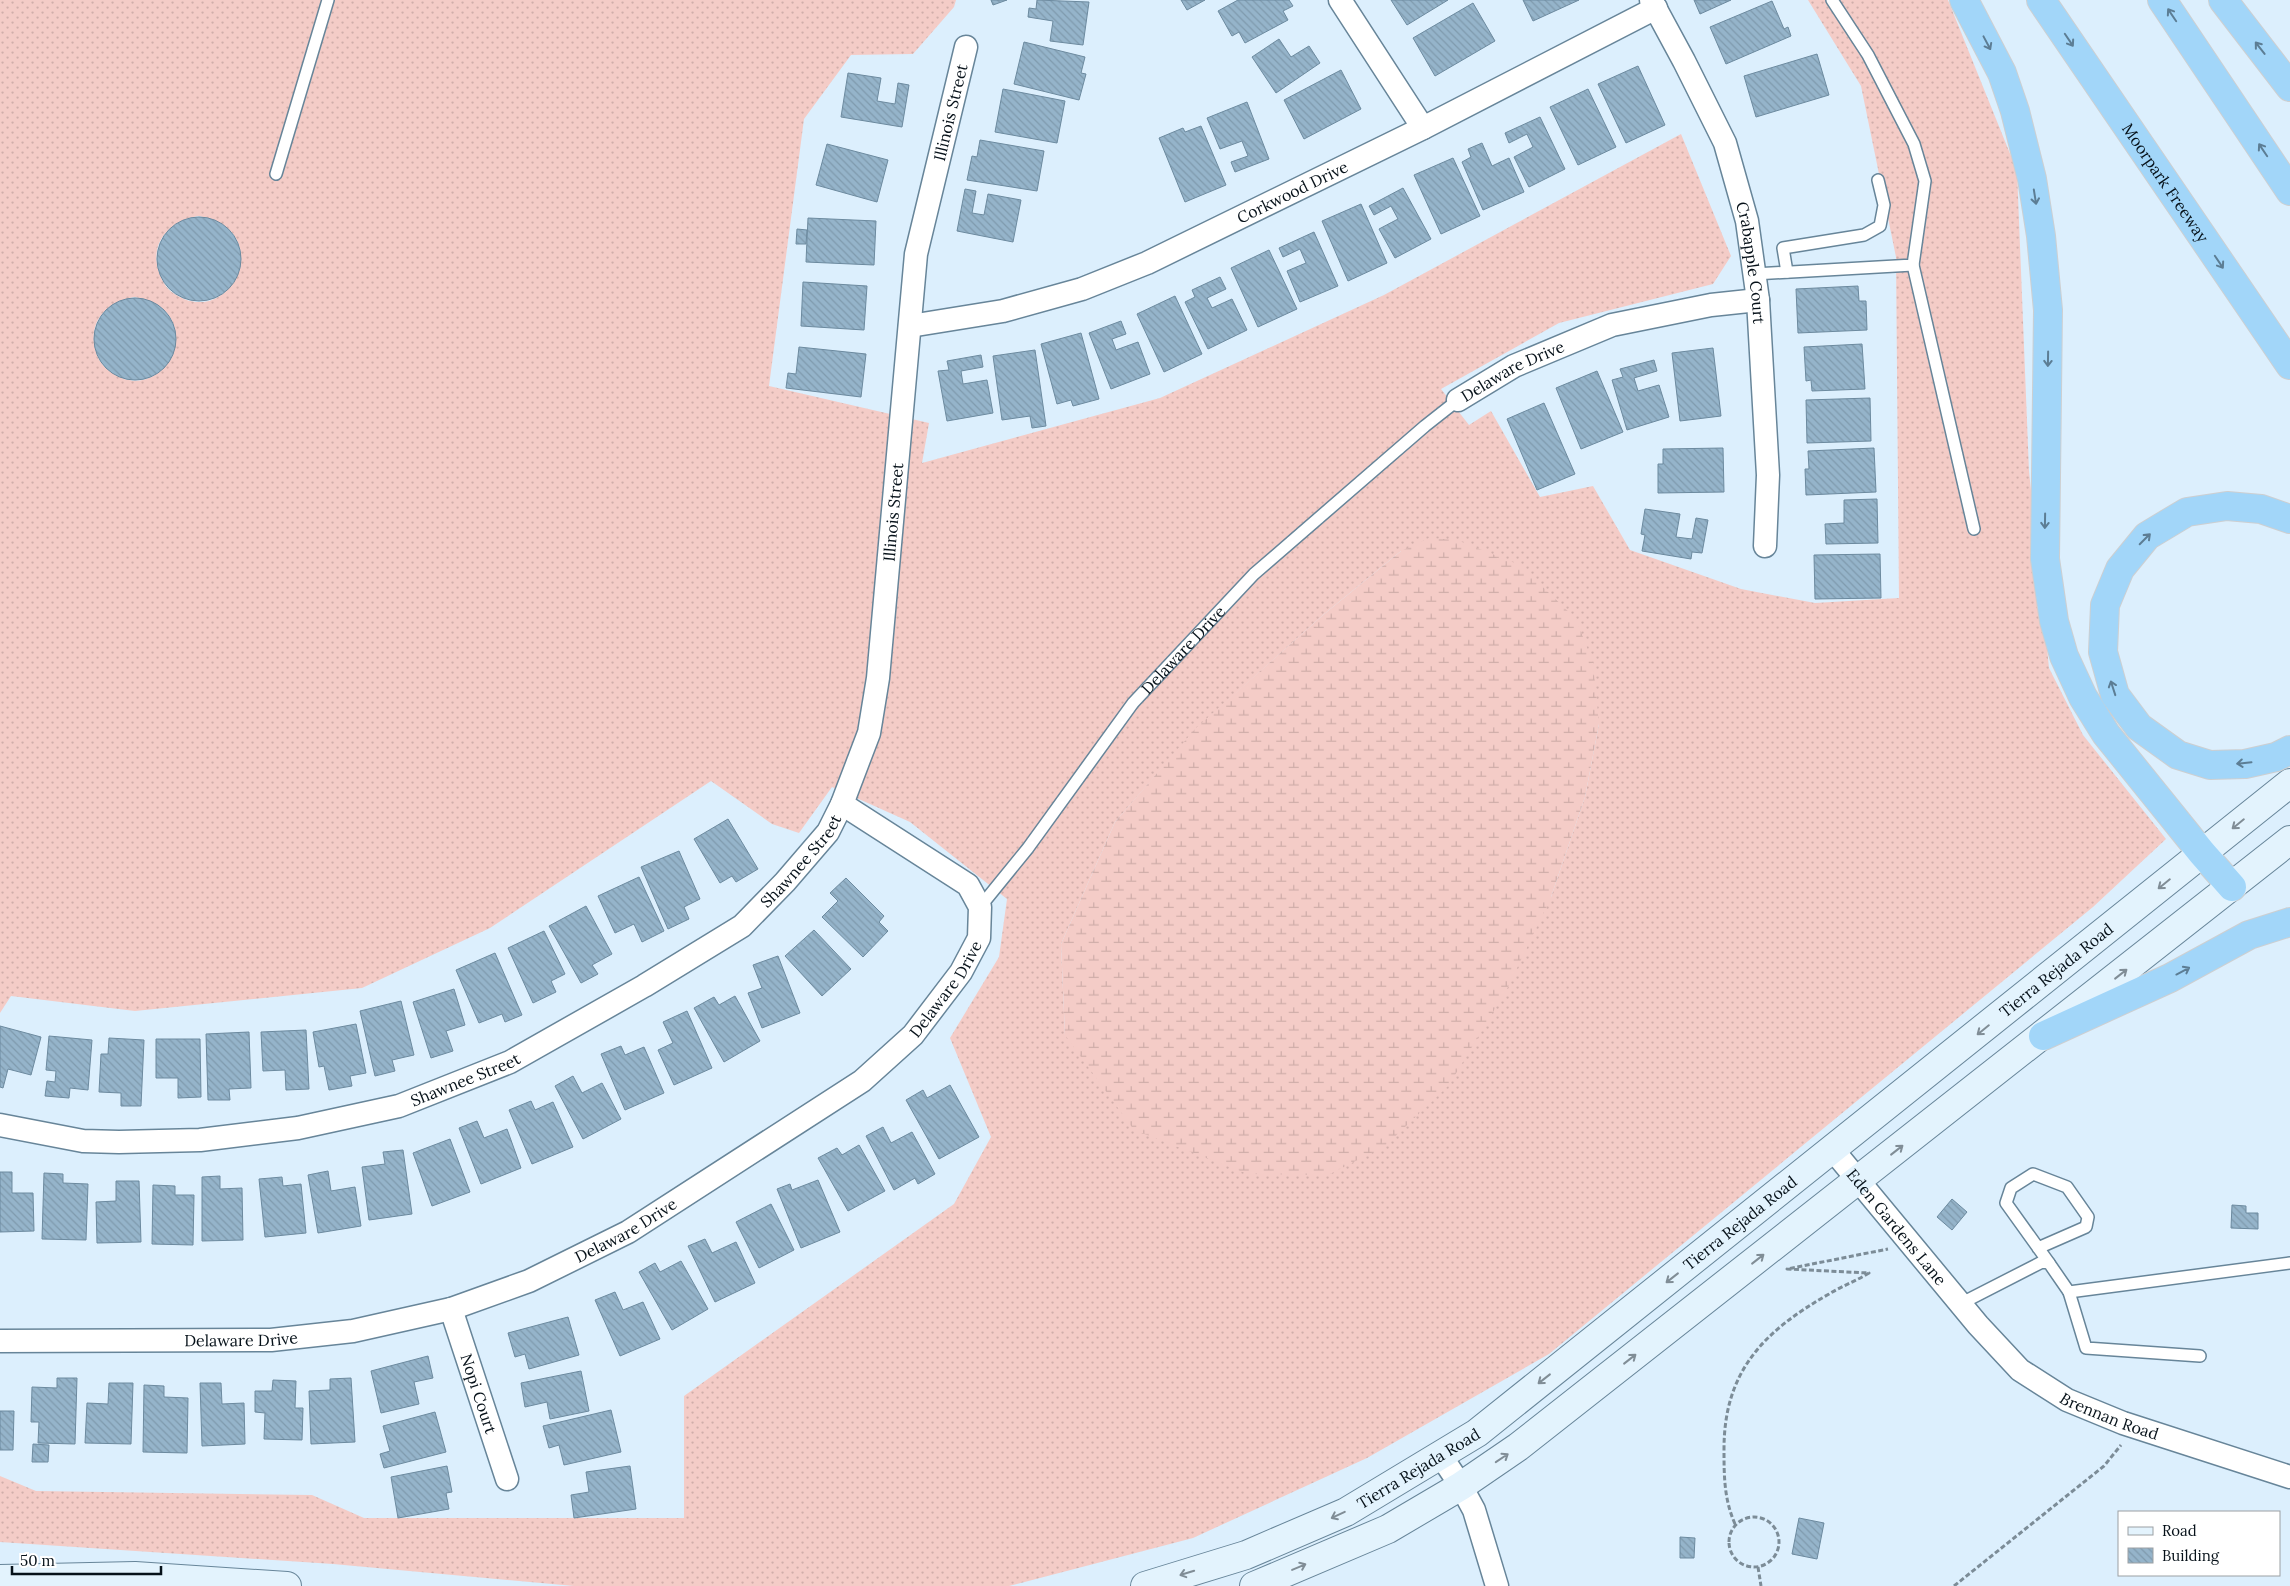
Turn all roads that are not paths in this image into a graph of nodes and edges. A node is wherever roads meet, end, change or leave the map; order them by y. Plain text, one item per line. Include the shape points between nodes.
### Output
1 (328, 0) edge
2 (1340, 0) edge
3 (1832, 0) edge
4 (1964, 0) edge
5 (2042, 0) edge
6 (2162, 0) edge
7 (2223, 0) edge
8 (1653, 4) edge
9 (966, 47) dead end
10 (2290, 87) edge
11 (1423, 128) junction
12 (276, 174) dead end
13 (1878, 180) dead end
14 (2290, 191) edge
15 (1913, 265) junction
16 (1787, 272) junction
17 (1754, 274) junction
18 (1758, 300) junction
19 (910, 326) junction
20 (2290, 366) edge
21 (1458, 400) joint
22 (2290, 519) edge
23 (1974, 529) dead end
24 (1765, 546) dead end
25 (2290, 750) edge
26 (2290, 783) edge
27 (842, 804) junction
28 (2290, 840) edge
29 (2202, 853) junction
30 (2232, 887) junction
31 (980, 907) junction
32 (2290, 922) edge
33 (2043, 1036) junction
34 (0, 1125) edge
35 (1833, 1150) junction
36 (1858, 1180) junction
37 (2038, 1248) junction
38 (2049, 1262) junction
39 (2290, 1263) edge
40 (2069, 1292) junction
41 (1960, 1304) junction
42 (451, 1309) junction
43 (0, 1341) edge
44 (2200, 1356) dead end
45 (1441, 1456) junction
46 (2290, 1477) edge
47 (507, 1479) dead end
48 (1461, 1486) junction
49 (0, 1579) edge
50 (287, 1586) edge
51 (1145, 1586) edge
52 (1254, 1586) edge
53 (1497, 1586) edge

1 - 12 lane
2 - 11 street
3 - 15 lane via 1868,55 1914,144 1925,181
4 -> 29 highway via 2002,73 2015,111 2032,180 2041,236 2048,310 2045,559 2054,621 2064,656 2083,697 2106,734
5 -> 20 highway, Moorpark Freeway
14 -> 6 highway
10 -> 7 highway
8 - 11 street, Corkwood Drive
8 - 17 street, Crabapple Court via 1724,143 1747,221
9 - 19 street, Illinois Street via 916,254
11 - 19 street, Corkwood Drive via 1147,263 1082,289 1003,311
13 - 16 lane via 1884,205 1880,226 1864,235 1783,248
15 - 16 lane
15 - 23 lane
16 - 17 lane
17 - 18 street, Crabapple Court
18 - 21 street, Delaware Drive via 1711,305 1612,325 1514,366
18 - 24 street, Crabapple Court via 1768,475
19 - 27 street, Illinois Street via 878,678 869,733
21 - 31 lane, Delaware Drive via 1254,574 1133,703 1028,848
25 -> 22 highway via 2276,757 2245,764 2210,765 2178,755 2139,727 2116,695 2103,652 2105,605 2120,569 2147,536 2187,512 2227,506 2261,509
26 -> 29 main road, Tierra Rejada Road
27 - 31 street via 968,885
27 - 34 street, Shawnee Street via 828,832 742,926 510,1062 399,1106 298,1128 200,1140 83,1141
28 - 30 main road, Tierra Rejada Road
29 - 30 highway
29 -> 35 main road, Tierra Rejada Road
33 -> 30 main road, Tierra Rejada Road
31 - 42 street, Delaware Drive via 980,938 961,972 913,1035 862,1081 628,1232 529,1281
33 -> 32 highway via 2170,978 2249,936
36 -> 33 main road, Tierra Rejada Road
35 - 36 street, Eden Gardens Lane
35 -> 45 main road, Tierra Rejada Road via 1477,1433
36 - 41 street, Eden Gardens Lane
48 -> 36 main road, Tierra Rejada Road via 1518,1447
37 - 37 lane via 2006,1203 2011,1188 2033,1174 2067,1187 2088,1217 2086,1227
37 - 38 lane
38 - 40 lane
38 - 41 lane via 2034,1265
39 - 40 lane
40 - 44 lane via 2086,1348
41 - 46 street, Brennan Road via 2020,1370 2068,1400 2130,1426
42 - 43 street, Delaware Drive via 353,1331 271,1340
42 - 47 street, Nopi Court
45 - 48 street
45 -> 51 main road, Tierra Rejada Road via 1346,1512 1292,1537 1246,1555
52 -> 48 main road, Tierra Rejada Road via 1388,1529
48 - 53 street via 1474,1510
49 - 50 main road via 135,1576

